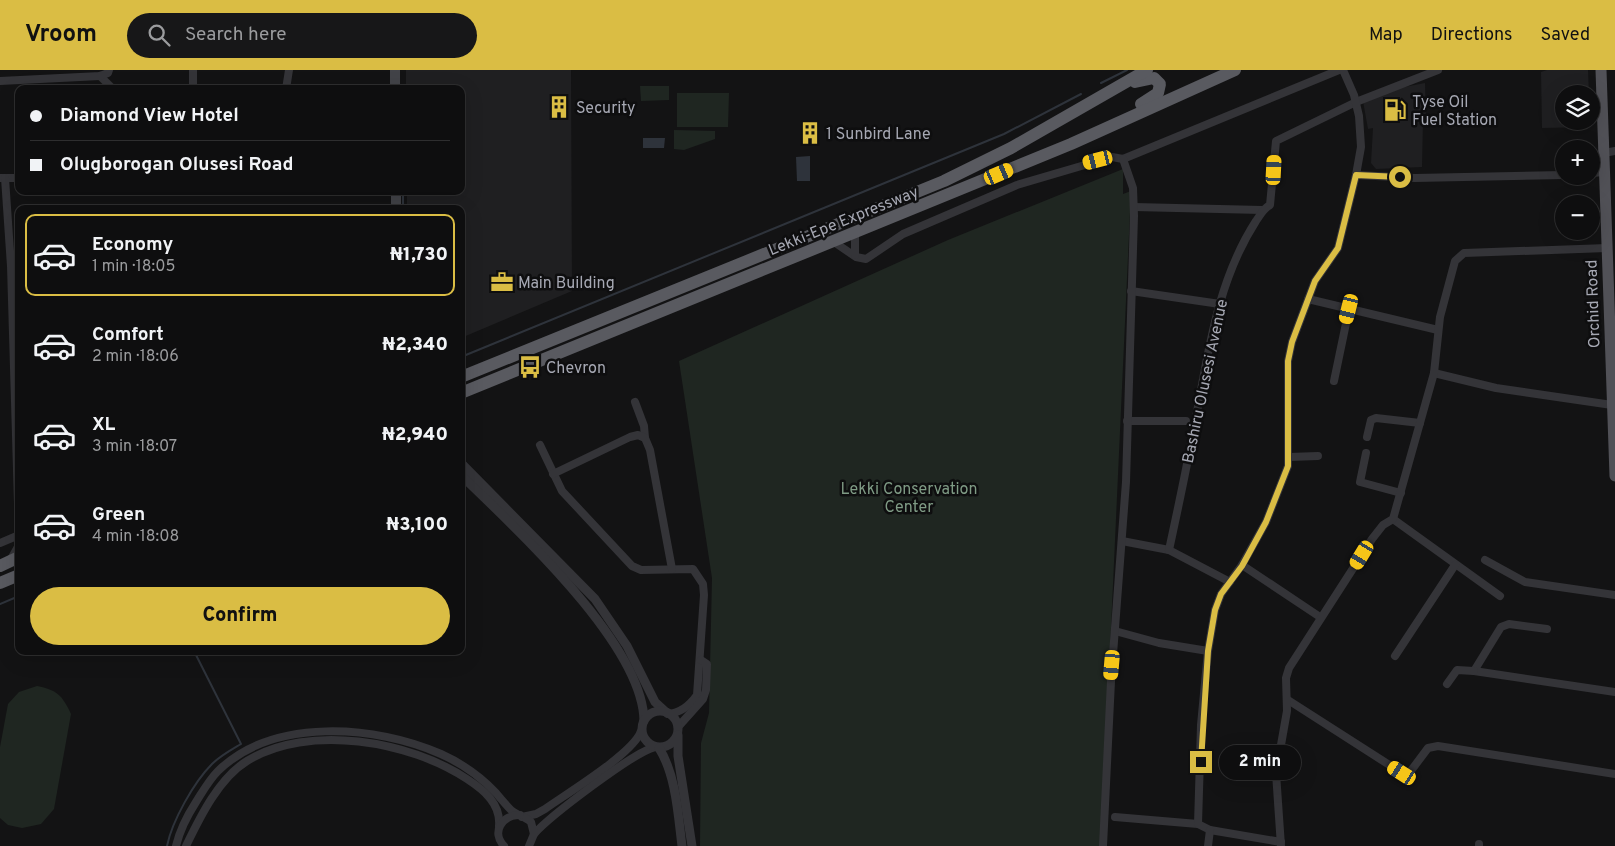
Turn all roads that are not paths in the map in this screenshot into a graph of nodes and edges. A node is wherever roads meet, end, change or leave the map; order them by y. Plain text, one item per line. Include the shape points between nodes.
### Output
1 (109, 70) edge
2 (193, 70) edge
3 (289, 70) edge
4 (395, 70) edge
5 (1147, 70) edge
6 (1234, 70) edge
7 (1339, 70) edge
8 (1343, 70) edge
9 (1600, 70) edge
10 (1434, 71) edge
11 (100, 76) junction
12 (0, 80) edge
13 (109, 85) edge
14 (193, 85) edge
15 (287, 85) edge
16 (395, 85) edge
17 (1114, 90) junction
18 (1356, 102) junction
19 (1114, 124) junction
20 (1609, 152) edge
21 (1123, 159) junction
22 (1600, 172) edge
23 (1604, 172) junction
24 (1555, 174) edge
25 (1356, 175) junction
26 (2, 178) edge
27 (15, 178) edge
28 (1134, 207) junction
29 (1262, 210) junction
30 (855, 233) junction
31 (834, 242) junction
32 (1607, 248) junction
33 (856, 256) junction
34 (1131, 291) junction
35 (1308, 299) junction
36 (1220, 304) junction
37 (1349, 309) junction
38 (1438, 330) junction
39 (514, 356) junction
40 (1434, 373) junction
41 (465, 375) edge
42 (1334, 381) dead end
43 (465, 389) edge
44 (465, 390) edge
45 (15, 401) edge
46 (635, 402) dead end
47 (1612, 405) junction
48 (1127, 421) junction
49 (1186, 421) dead end
50 (1420, 423) junction
51 (1368, 437) dead end
52 (645, 438) junction
53 (540, 445) dead end
54 (1366, 453) dead end
55 (1289, 456) junction
56 (1318, 456) dead end
57 (465, 467) edge
58 (553, 474) junction
59 (1615, 476) edge
60 (465, 479) edge
61 (1401, 493) junction
62 (1393, 519) junction
63 (15, 537) edge
64 (1122, 541) junction
65 (0, 543) edge
66 (1169, 550) junction
67 (1485, 560) dead end
68 (1455, 565) junction
69 (1242, 566) junction
70 (672, 569) junction
71 (15, 577) edge
72 (1230, 582) junction
73 (0, 583) edge
74 (1500, 596) dead end
75 (1615, 596) edge
76 (1320, 617) junction
77 (1547, 629) dead end
78 (1115, 631) junction
79 (1208, 651) junction
80 (1395, 656) dead end
81 (701, 660) junction
82 (1474, 671) junction
83 (1447, 684) dead end
84 (1615, 692) edge
85 (1288, 700) junction
86 (668, 713) junction
87 (644, 721) junction
88 (641, 731) junction
89 (678, 731) junction
90 (657, 748) junction
91 (1615, 774) edge
92 (521, 816) junction
93 (1115, 816) dead end
94 (1198, 824) junction
95 (499, 826) junction
96 (1210, 830) junction
97 (534, 834) junction
98 (1281, 844) edge
99 (530, 845) edge
100 (176, 846) edge
101 (186, 846) edge
102 (504, 846) edge
103 (682, 846) edge
104 (692, 846) edge
105 (1103, 846) edge
106 (1208, 846) edge

1 - 11 street
2 - 14 street
3 - 15 street
4 - 16 main road
5 - 17 highway, Lekki-Epe Expressway
6 - 19 highway, Lekki-Epe Expressway
7 - 21 street
8 - 18 street
9 - 20 main road, Orchid Road
10 - 18 street
11 - 12 street
11 - 13 street
17 - 19 highway via 1148,78 1158,80 1160,84 1158,93 1122,114
17 - 39 highway, Lekki-Epe Expressway via 944,181
18 - 25 street via 1361,147
18 - 29 street, Bashiru Olusesi Avenue via 1276,141 1270,205
19 - 30 highway, Lekki-Epe Expressway
20 - 23 main road, Orchid Road
21 - 28 street via 1133,188
21 - 33 street via 1112,157 1017,185 903,234 866,259
22 - 23 street
23 - 32 main road, Orchid Road
24 - 25 street via 1414,178
25 - 35 street via 1338,248 1315,281
26 - 27 street
26 - 45 street via 11,266
28 - 29 street
28 - 34 street
29 - 36 street, Bashiru Olusesi Avenue via 1231,267
30 - 31 highway, Lekki-Epe Expressway
30 - 33 street
31 - 33 street
31 - 44 highway, Lekki-Epe Expressway
32 - 38 street via 1464,253 1455,261
32 - 47 main road, Orchid Road
34 - 36 street
34 - 48 street
35 - 37 street
35 - 55 street via 1288,361
36 - 66 street, Bashiru Olusesi Avenue via 1201,383
37 - 38 street
37 - 42 street
38 - 40 street
39 - 41 highway, Lekki-Epe Expressway
39 - 43 highway via 508,364
40 - 47 street via 1496,388
40 - 50 street
46 - 52 street
47 - 59 main road, Orchid Road
48 - 49 street
48 - 64 street
50 - 51 street via 1374,419
50 - 61 street
52 - 58 street via 638,435 630,437
52 - 70 street
53 - 58 street
54 - 61 street via 1360,482
55 - 56 street
55 - 69 street via 1266,522
57 - 86 street via 594,600 626,646 655,702
58 - 70 street via 562,491 632,566 641,570
60 - 87 street via 594,615 634,681 642,702
61 - 62 street
62 - 68 street
62 - 76 street via 1383,525 1372,539 1344,586
63 - 65 street
64 - 66 street
64 - 78 street
66 - 72 street
67 - 75 street via 1525,582
68 - 74 street
68 - 80 street
69 - 72 street
69 - 76 street
70 - 81 street via 693,569 703,584
71 - 73 highway
72 - 79 street via 1215,610
76 - 85 street via 1289,668 1286,678
77 - 82 street via 1509,624 1501,627
78 - 79 street
78 - 105 street
79 - 94 street
81 - 86 street via 697,665 696,695 678,712
81 - 89 street via 707,664 706,690 699,706
82 - 83 street via 1457,670
82 - 84 street
85 - 91 street via 1405,775 1428,748 1438,746
85 - 98 street via 1276,773
86 - 87 street via 657,711
86 - 89 street via 676,721
87 - 88 street
88 - 90 street via 646,742
88 - 92 street via 636,742 593,775 536,814
89 - 90 street via 671,744
89 - 104 street via 678,756
90 - 97 street via 639,753
90 - 103 street via 671,777
92 - 95 street via 508,817
92 - 97 street via 530,822
92 - 100 street via 473,773 442,755 386,736 352,731 323,732 263,744 242,753 219,769 184,821
93 - 94 street
94 - 96 street
95 - 101 street via 500,817 490,799 480,788 449,768 420,755 380,744 317,740 258,755 240,765 220,786
95 - 102 street via 498,837
96 - 98 street
96 - 106 street
97 - 99 street

